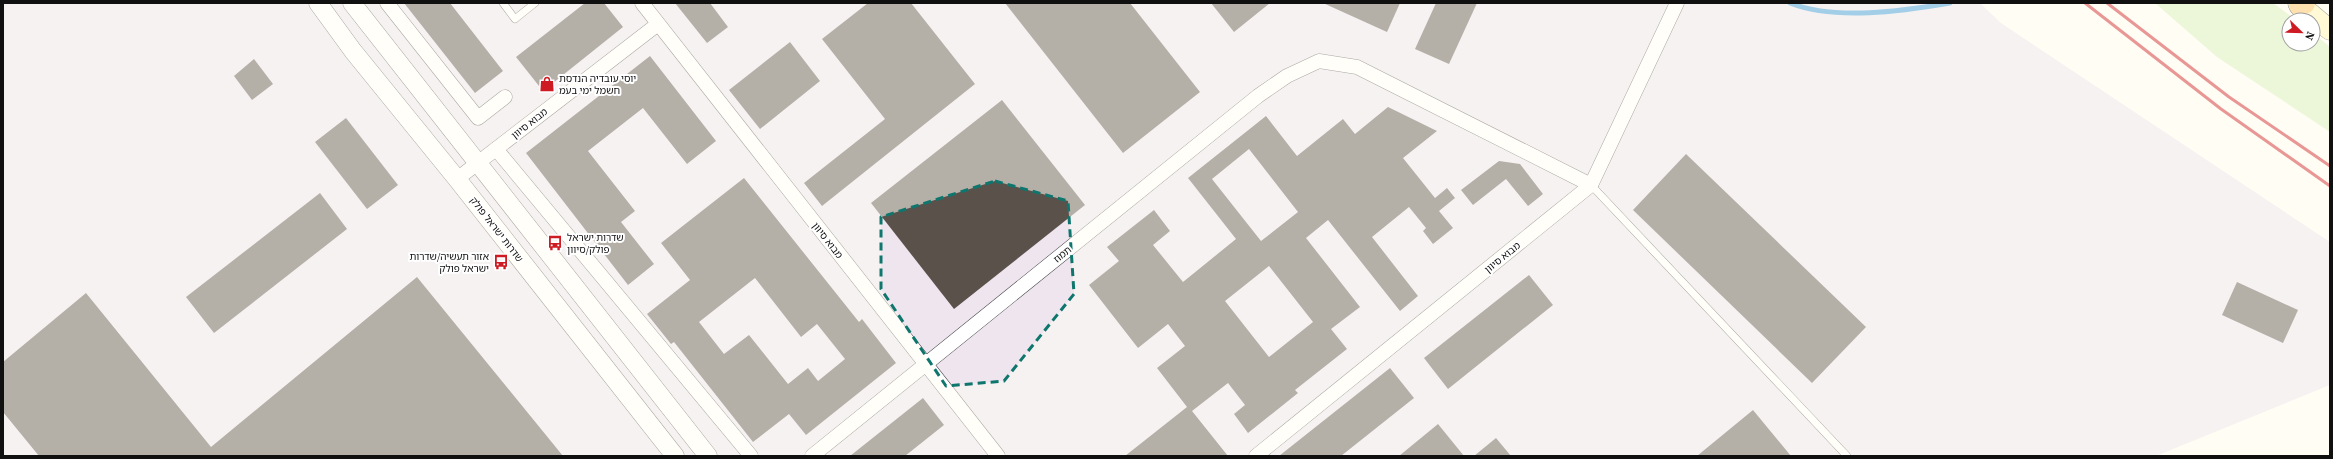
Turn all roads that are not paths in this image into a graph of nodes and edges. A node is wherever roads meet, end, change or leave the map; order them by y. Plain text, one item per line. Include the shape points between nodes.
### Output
1 (318, 3) edge
2 (352, 3) edge
3 (387, 3) edge
4 (503, 3) edge
5 (535, 3) edge
6 (642, 3) edge
7 (1677, 3) edge
8 (2301, 3) edge
9 (658, 24) junction
10 (2330, 30) edge
11 (505, 97) dead end
12 (496, 149) junction
13 (478, 163) junction
14 (457, 179) junction
15 (1591, 185) junction
16 (926, 364) junction
17 (675, 456) edge
18 (708, 456) edge
19 (752, 456) edge
20 (812, 456) edge
21 (998, 456) edge
22 (1256, 456) edge
23 (1847, 456) edge

1 - 14 street, שדרות ישראל פולק via 353,51
2 - 13 street
3 - 11 street via 478,118
4 - 5 lane via 516,19
6 - 9 street, מבוא סיוון
7 - 15 street, מבוא סיוון
8 - 10 main road
9 - 12 street, מבוא סיוון
9 - 16 street, מבוא סיוון
12 - 13 street, מבוא סיוון
12 - 19 street
13 - 14 street, מבוא סיוון
13 - 18 street
14 - 17 street, שדרות ישראל פולק
15 - 16 street, תמוז via 1357,67 1319,61 1287,76 1258,96
15 - 22 street, מבוא סיוון
15 - 23 lane
16 - 20 street, תמוז
16 - 21 street, מבוא סיוון

